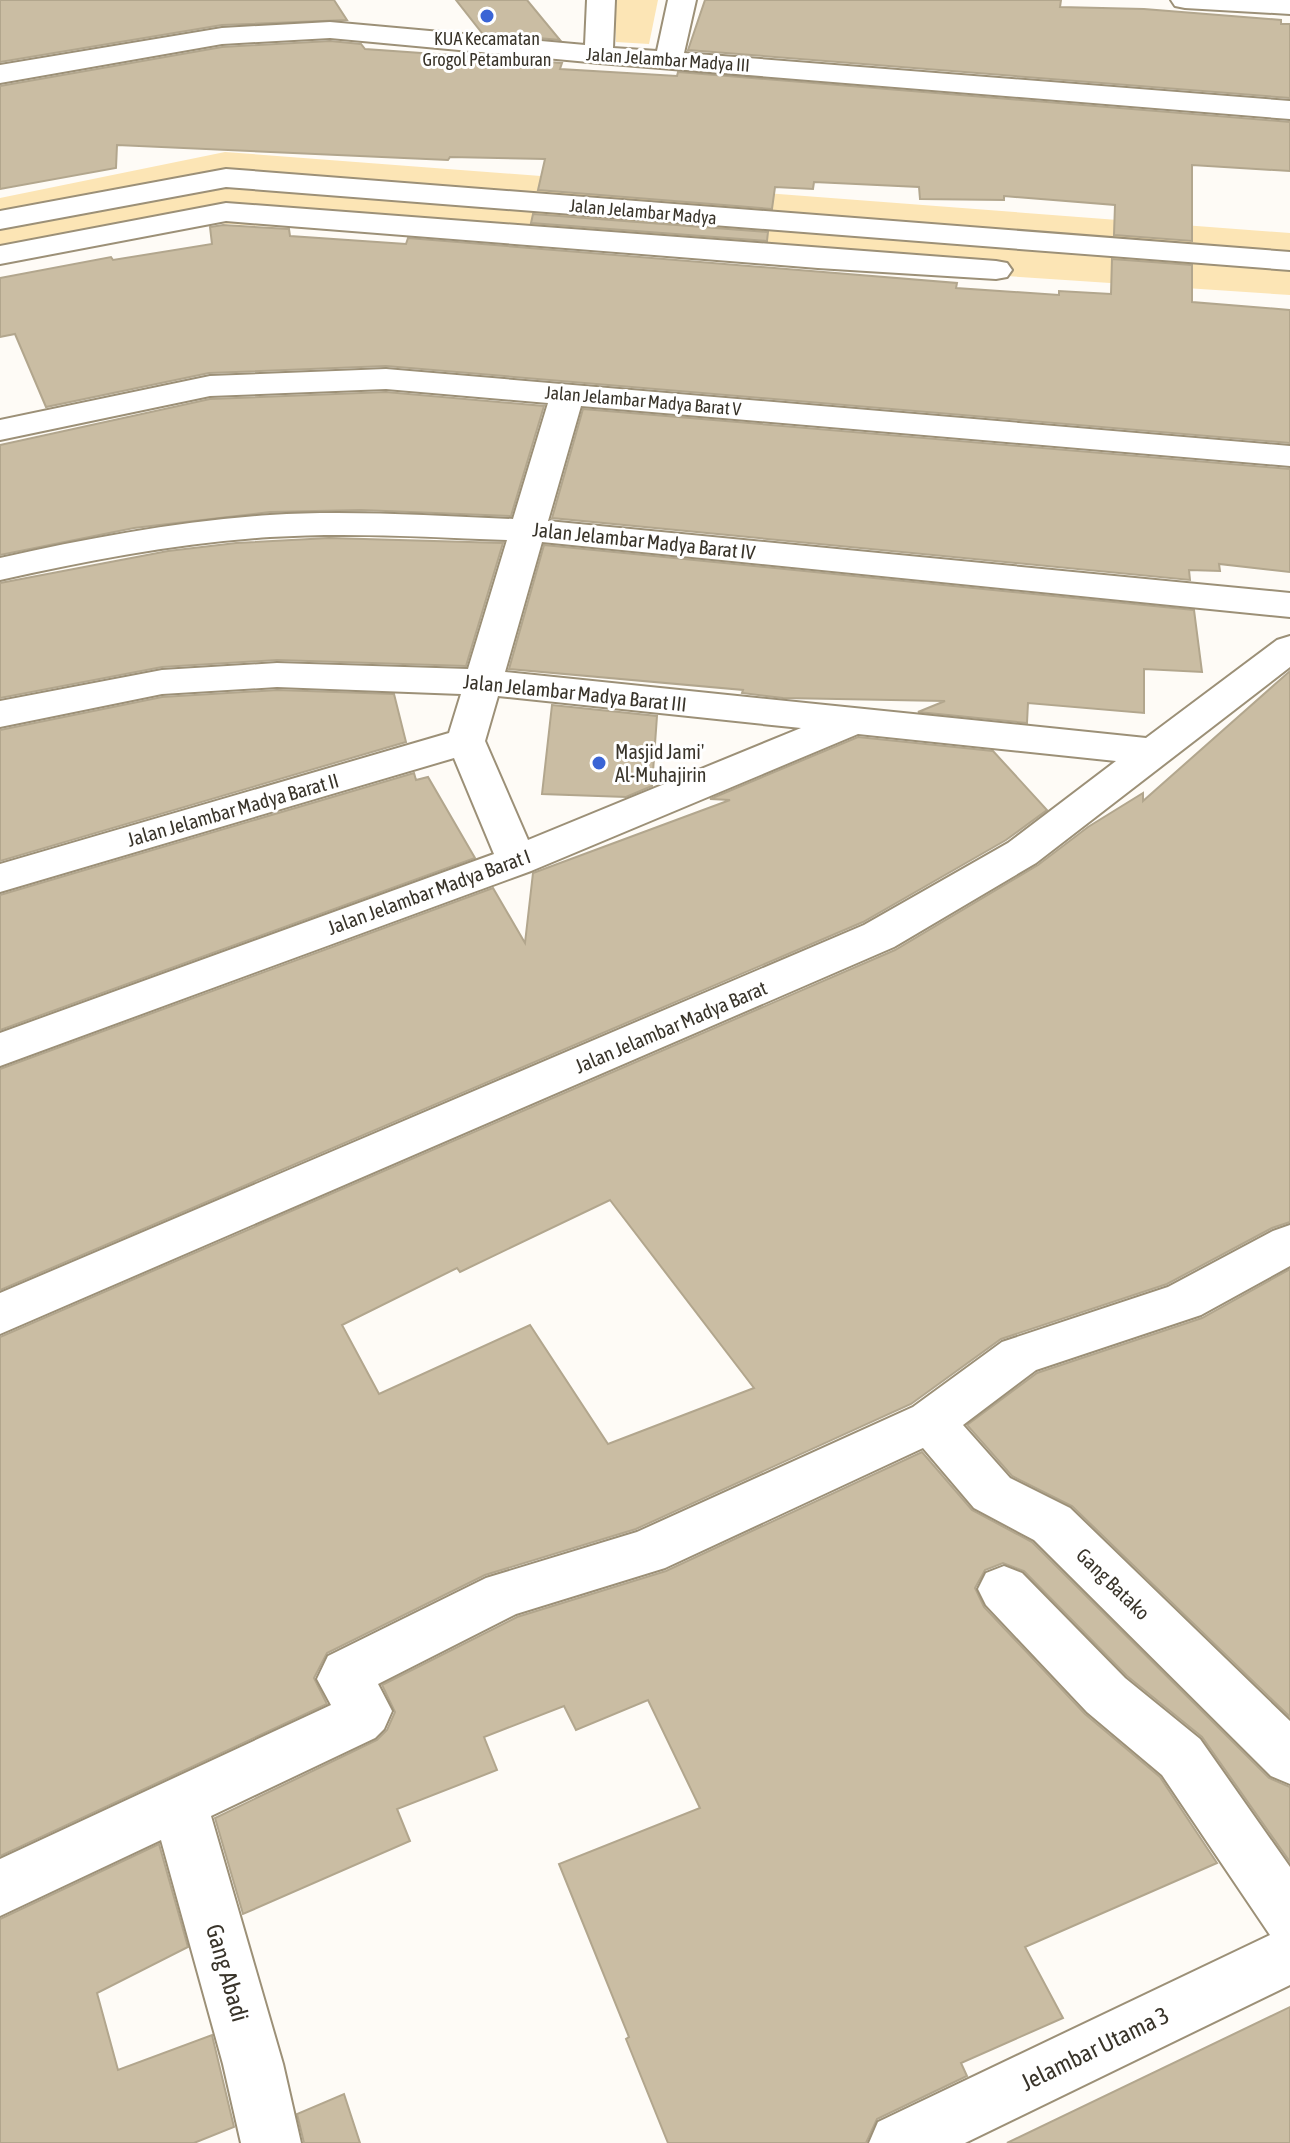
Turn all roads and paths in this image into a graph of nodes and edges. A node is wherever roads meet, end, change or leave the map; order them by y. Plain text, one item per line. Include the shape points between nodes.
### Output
1 (601, 0) edge
2 (682, 0) edge
3 (1185, 0) edge
4 (1290, 6) edge
5 (599, 55) junction
6 (669, 59) junction
7 (0, 74) edge
8 (1290, 110) edge
9 (0, 220) edge
10 (756, 221) junction
11 (830, 228) junction
12 (744, 254) junction
13 (0, 255) edge
14 (818, 259) junction
15 (1290, 261) edge
16 (1022, 271) dead end
17 (1085, 275) dead end
18 (1290, 286) edge
19 (567, 395) junction
20 (0, 430) edge
21 (1290, 456) edge
22 (526, 530) junction
23 (0, 569) edge
24 (1290, 605) edge
25 (1290, 648) edge
26 (485, 682) junction
27 (0, 714) edge
28 (853, 721) junction
29 (466, 741) junction
30 (1151, 752) junction
31 (517, 861) junction
32 (0, 878) edge
33 (0, 1050) edge
34 (1290, 1244) edge
35 (0, 1314) edge
36 (930, 1422) junction
37 (1004, 1589) dead end
38 (1290, 1758) edge
39 (179, 1803) junction
40 (0, 1888) edge
41 (1290, 1915) edge
42 (1290, 1955) edge
43 (271, 2143) edge
44 (899, 2143) edge

1 - 5 street
2 - 6 street
3 - 4 street
5 - 6 street, Jalan Jelambar Madya III
5 - 7 street, Jalan Jelambar Madya III via 330,30 222,36
6 - 8 street, Jalan Jelambar Madya III
9 - 10 street, Jalan Jelambar Madya via 216,178
10 - 11 street, Jalan Jelambar Madya
10 - 12 street
11 - 14 street
11 - 15 street, Jalan Jelambar Madya
12 - 13 street, Jalan Jelambar Madya via 226,212
12 - 14 street, Jalan Jelambar Madya
14 - 16 street, Jalan Jelambar Madya
17 - 18 street
19 - 20 street, Jalan Jelambar Madya Barat V via 386,379 210,386
19 - 21 street, Jalan Jelambar Madya Barat V
19 - 22 street
22 - 23 street, Jalan Jelambar Madya Barat IV via 346,523 269,526 105,546
22 - 24 street, Jalan Jelambar Madya Barat IV
22 - 26 street
25 - 30 street, Jalan Jelambar Madya Barat
26 - 27 street, Jalan Jelambar Madya Barat III via 217,676 147,684
26 - 28 street, Jalan Jelambar Madya Barat III
26 - 29 street
28 - 30 street, Jalan Jelambar Madya Barat III
28 - 31 street, Jalan Jelambar Madya Barat I
29 - 31 street
29 - 32 street, Jalan Jelambar Madya Barat II
30 - 35 street, Jalan Jelambar Madya Barat via 1022,853 879,936
31 - 33 street, Jalan Jelambar Madya Barat I
34 - 36 street via 1184,1301 1019,1356
36 - 38 street, Gang Batako via 992,1493 1052,1524
36 - 39 street via 647,1552 504,1594 352,1669 344,1679 365,1711 356,1720
37 - 41 street via 1106,1695 1181,1757
39 - 40 street
39 - 43 street, Gang Abadi
42 - 44 street, Jelambar Utama 3

